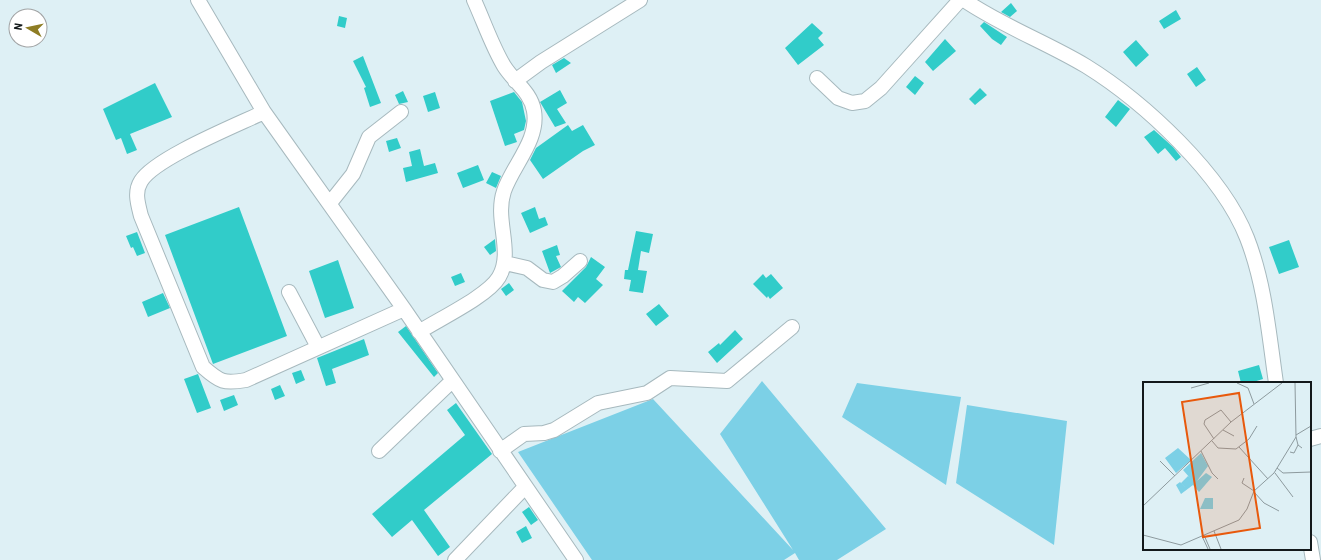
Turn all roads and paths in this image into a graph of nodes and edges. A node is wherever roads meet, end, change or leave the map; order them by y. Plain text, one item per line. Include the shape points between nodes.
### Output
1 (198, 0) edge
2 (474, 0) edge
3 (640, 0) edge
4 (960, 0) edge
5 (974, 2) edge
6 (818, 78) dead end
7 (515, 81) junction
8 (264, 112) junction
9 (401, 112) dead end
10 (330, 204) junction
11 (580, 261) dead end
12 (505, 263) junction
13 (289, 292) dead end
14 (404, 308) junction
15 (792, 327) dead end
16 (420, 332) junction
17 (318, 347) junction
18 (452, 381) junction
19 (1276, 382) edge
20 (1321, 436) edge
21 (1311, 439) edge
22 (500, 450) junction
23 (379, 451) dead end
24 (525, 487) junction
25 (1314, 544) edge
26 (455, 560) edge
27 (576, 560) edge
28 (1313, 560) edge

1 - 8 street
2 - 7 street via 504,66
3 - 7 street
4 - 6 street via 881,88 865,101 852,103 838,98
5 - 19 street via 1003,24 1087,67 1126,96 1187,150 1219,189 1247,237 1257,267
7 - 12 street via 529,96 534,112 534,128 502,197 500,223
8 - 10 street
8 - 17 street via 164,160 147,173 140,182 136,195 141,216 203,367 217,380 228,383 246,380
9 - 10 street via 369,136 353,174
10 - 14 street
11 - 12 street via 553,282 543,280 527,268
12 - 16 street via 499,277 485,293
13 - 17 street
14 - 16 street
14 - 17 street
15 - 22 street via 727,381 670,378 647,392 598,403 554,430 524,434
16 - 18 street
18 - 22 street
18 - 23 street
20 - 21 street
22 - 24 street
24 - 26 street
24 - 27 street
25 - 28 street

